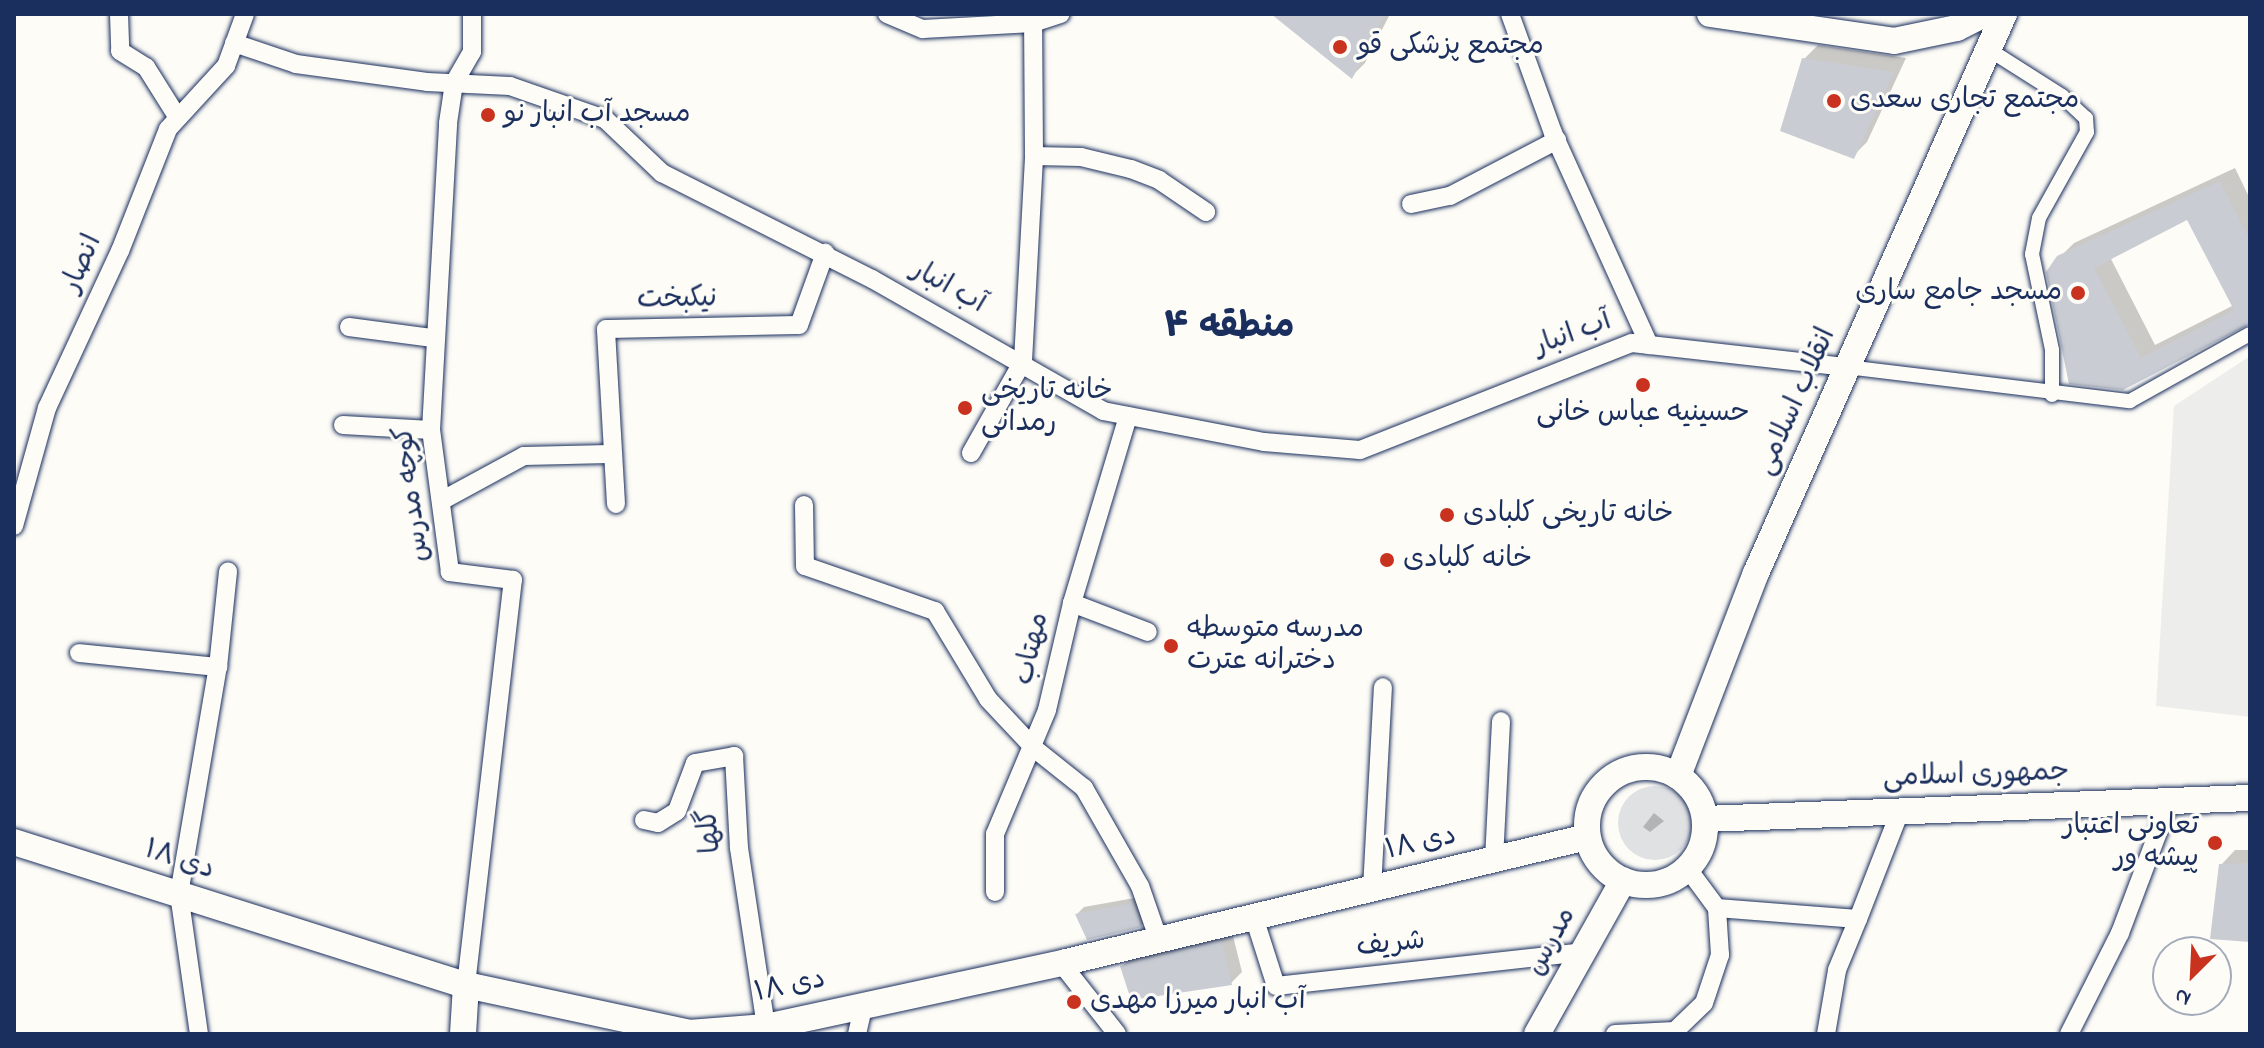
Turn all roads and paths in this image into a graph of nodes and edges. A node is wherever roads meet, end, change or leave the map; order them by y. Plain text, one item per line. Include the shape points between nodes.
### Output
1 (119, 14) edge
2 (245, 14) edge
3 (472, 14) edge
4 (887, 14) edge
5 (1061, 14) edge
6 (1510, 14) edge
7 (1710, 14) edge
8 (1984, 14) edge
9 (2004, 14) edge
10 (1033, 23) junction
11 (234, 43) junction
12 (1988, 49) junction
13 (454, 83) junction
14 (178, 118) junction
15 (1557, 140) junction
16 (1034, 156) junction
17 (1411, 204) dead end
18 (1206, 212) dead end
19 (825, 253) junction
20 (349, 327) dead end
21 (2250, 334) edge
22 (433, 338) junction
23 (1649, 345) junction
24 (1023, 361) junction
25 (1847, 367) junction
26 (2052, 395) junction
27 (1128, 416) junction
28 (343, 425) dead end
29 (431, 430) junction
30 (971, 453) dead end
31 (609, 454) junction
32 (441, 501) junction
33 (616, 504) dead end
34 (804, 505) dead end
35 (14, 526) edge
36 (228, 572) dead end
37 (1072, 603) junction
38 (1148, 632) dead end
39 (79, 653) dead end
40 (218, 667) junction
41 (1383, 687) dead end
42 (1501, 721) dead end
43 (1035, 749) junction
44 (1678, 776) junction
45 (2250, 798) edge
46 (2170, 801) junction
47 (1900, 811) junction
48 (1705, 819) junction
49 (644, 820) dead end
50 (1587, 837) junction
51 (14, 842) edge
52 (1494, 860) junction
53 (1688, 869) junction
54 (1623, 881) junction
55 (1372, 889) junction
56 (995, 892) dead end
57 (179, 894) junction
58 (1717, 908) junction
59 (1254, 917) junction
60 (1858, 919) junction
61 (1159, 941) junction
62 (1583, 952) junction
63 (1061, 963) junction
64 (466, 985) junction
65 (864, 1003) junction
66 (766, 1027) junction
67 (689, 1033) edge
68 (199, 1034) edge
69 (463, 1034) edge
70 (857, 1034) edge
71 (1117, 1034) edge
72 (1537, 1034) edge
73 (1615, 1034) edge
74 (1826, 1034) edge
75 (2069, 1034) edge

1 - 14 street via 120,51 146,67
2 - 11 street, انصار
3 - 13 street via 472,52
4 - 10 street via 923,29
5 - 10 street
6 - 15 street
7 - 8 main road via 1894,41 1957,28
9 - 12 main road, انقلاب اسلامی
10 - 16 street
11 - 13 street, آب انبار via 296,64
11 - 14 street, انصار via 226,66
12 - 25 main road, انقلاب اسلامی
12 - 26 street via 2062,96 2086,118 2087,132 2039,218 2032,254 2052,350
13 - 19 street, آب انبار via 510,86 605,119 662,173
13 - 22 street, کوچه مدرس
14 - 35 street, انصار via 168,129 120,251 47,408
15 - 17 street via 1450,196
15 - 23 street
16 - 18 street via 1081,157 1131,169 1159,180
16 - 24 street
19 - 24 street, آب انبار
19 - 31 street, نیکبخت via 799,325 606,329
20 - 22 street
21 - 26 street via 2130,401
22 - 29 street, کوچه مدرس
23 - 25 street, آب انبار
23 - 27 street, آب انبار via 1632,343 1510,387 1360,450 1264,442
24 - 27 street, آب انبار via 1103,411
24 - 30 street
25 - 26 street
25 - 44 main road, انقلاب اسلامی via 1756,573
27 - 37 street, مهتاب
28 - 29 street
29 - 32 street, کوچه مدرس
31 - 32 street via 524,456
31 - 33 street
32 - 64 street, کوچه مدرس via 450,572 513,580
34 - 43 street via 805,566 935,611 988,699
36 - 40 street
37 - 38 street
37 - 43 street, مهتاب
39 - 40 street
40 - 57 street
41 - 55 street
42 - 52 street
43 - 56 street, مهتاب via 995,834
43 - 61 street via 1084,788 1140,886
44 - 48 main road via 1696,795
44 - 50 main road via 1652,767 1613,777 1589,810
45 - 46 main road, جمهوری اسلامی
46 - 47 main road, جمهوری اسلامی
46 - 75 street via 2120,933
47 - 48 main road, جمهوری اسلامی
47 - 60 street
48 - 53 main road via 1705,837
49 - 66 street, گلها via 658,823 677,811 695,763 734,756 739,848
50 - 52 main road, ۱۸ دی
50 - 54 main road via 1606,871
51 - 57 main road, ۱۸ دی
52 - 55 main road, ۱۸ دی
53 - 54 main road via 1658,885
53 - 58 street
54 - 62 main road, مدرس
55 - 59 main road, ۱۸ دی
57 - 64 main road, ۱۸ دی
57 - 68 street
58 - 60 street
58 - 73 street via 1720,955 1704,1003 1675,1031
59 - 61 main road, ۱۸ دی
59 - 62 street, شریف via 1276,986
60 - 74 street via 1837,970
61 - 63 main road, ۱۸ دی
62 - 72 main road, مدرس
63 - 65 main road, ۱۸ دی
63 - 71 street
64 - 67 main road, ۱۸ دی
64 - 69 main road
65 - 66 main road, ۱۸ دی
65 - 70 street
66 - 67 main road, ۱۸ دی

